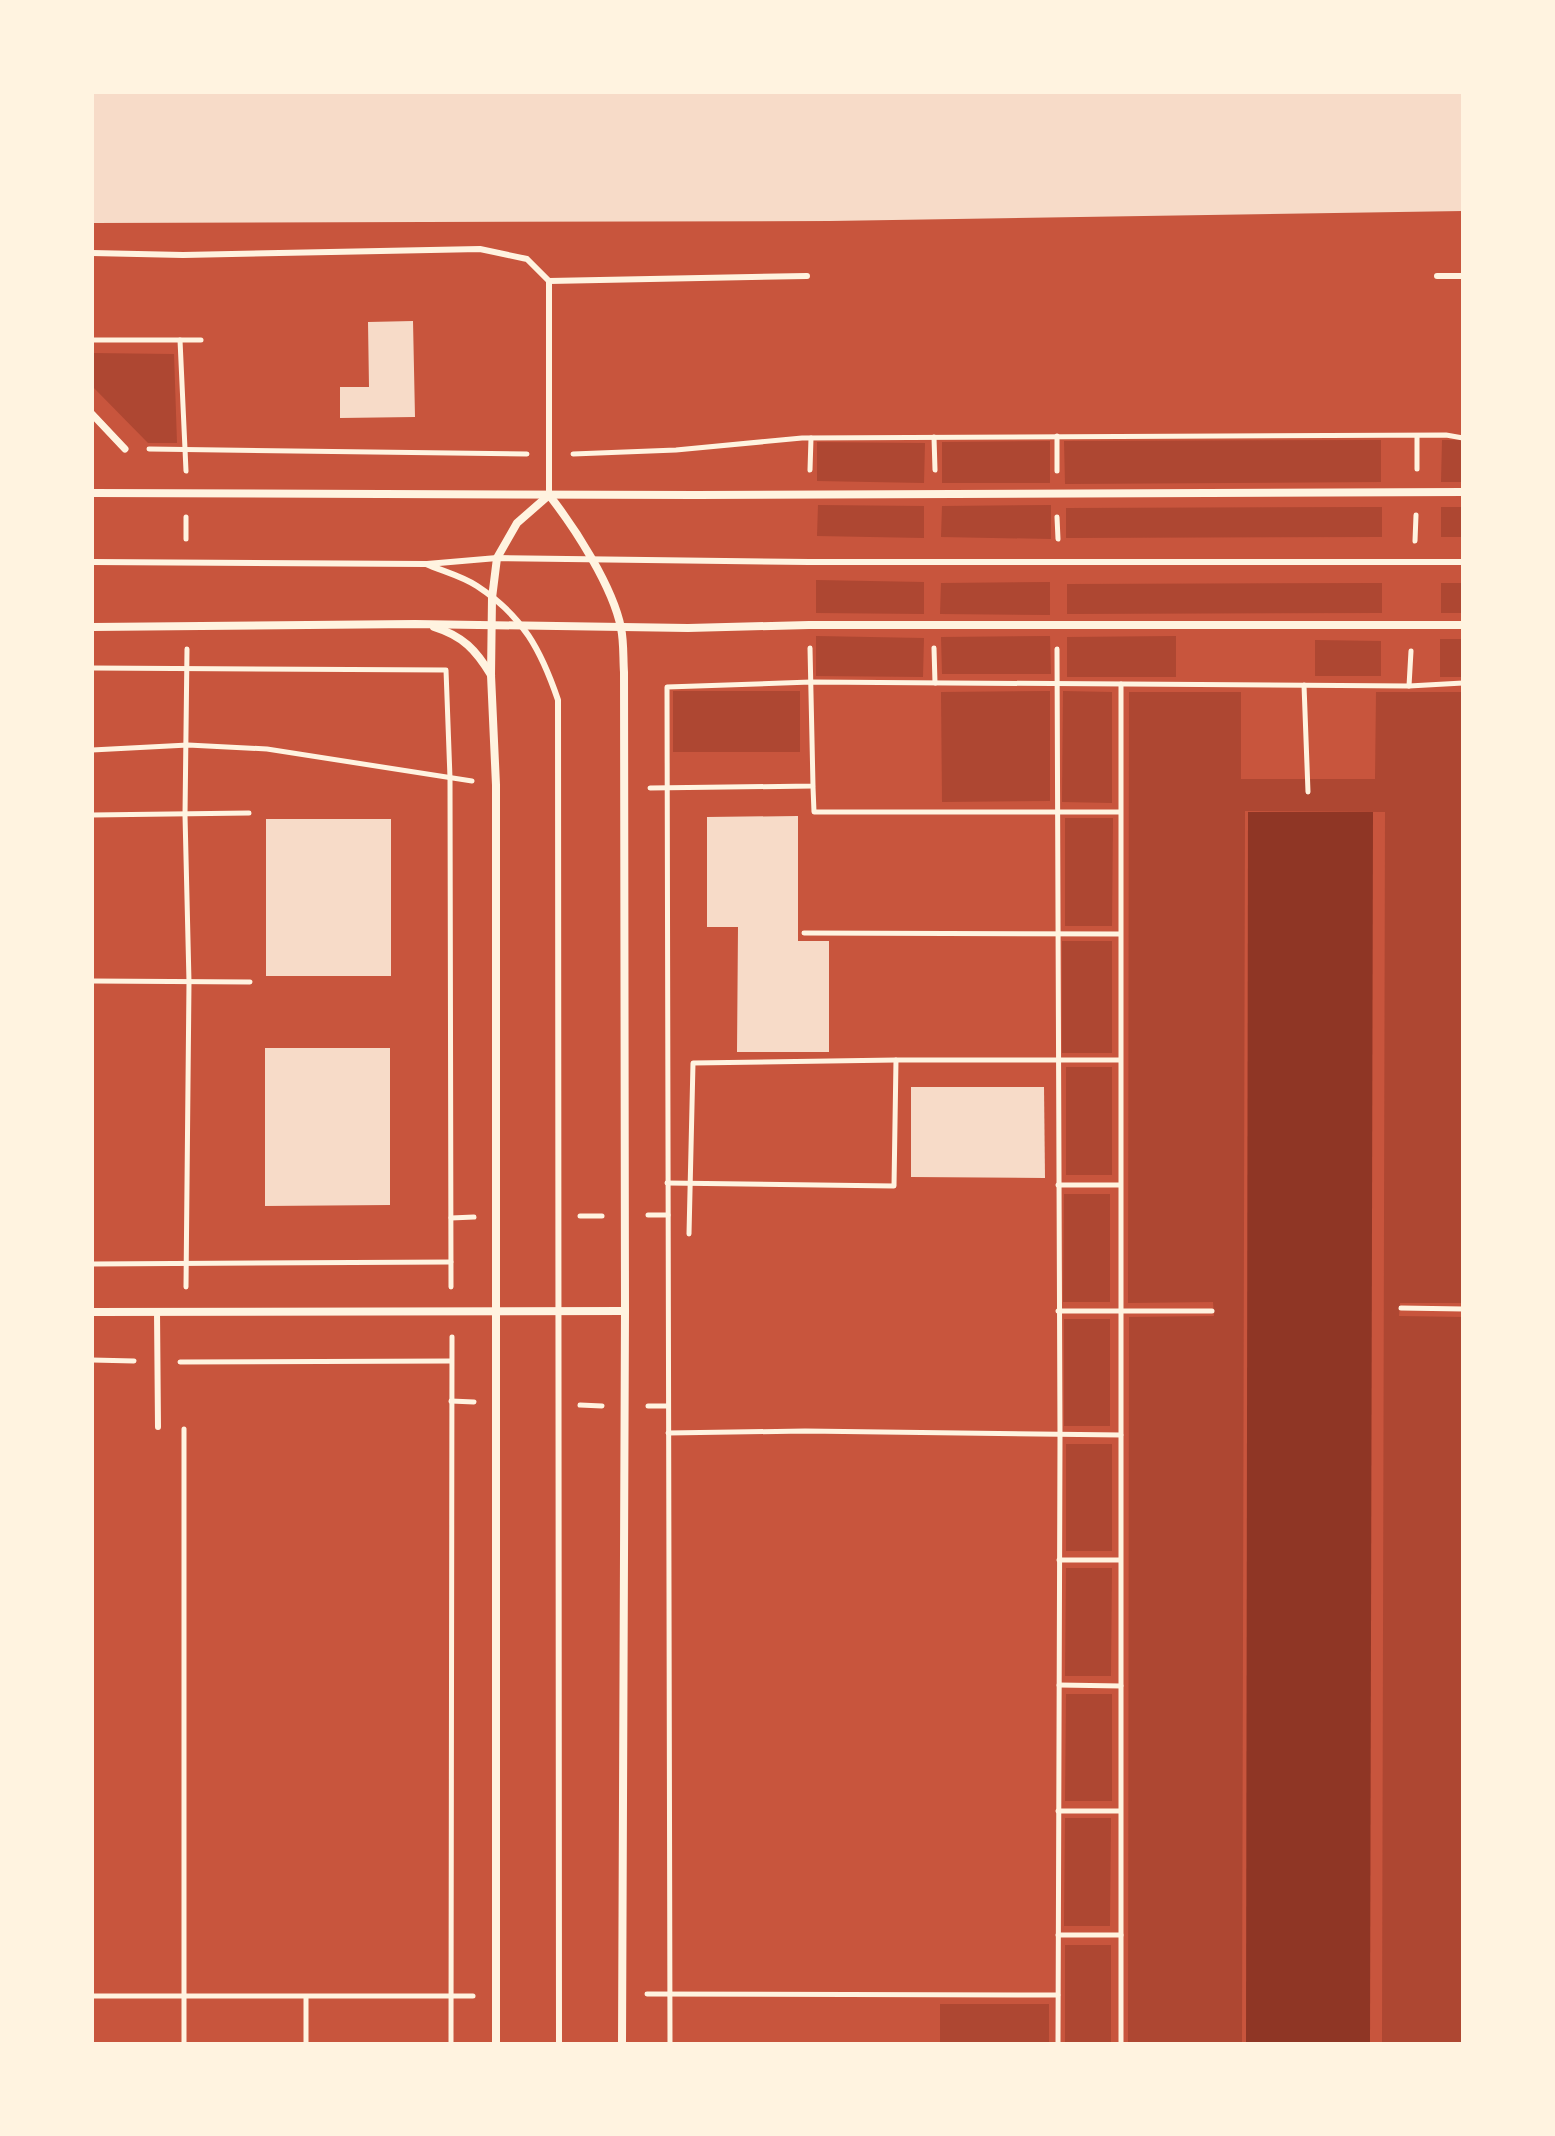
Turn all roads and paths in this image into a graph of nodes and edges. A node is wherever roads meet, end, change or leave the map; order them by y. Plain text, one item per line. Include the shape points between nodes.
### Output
1 (92, 253) edge
2 (807, 276) dead end
3 (1437, 276) dead end
4 (1463, 276) edge
5 (549, 281) junction
6 (92, 340) edge
7 (180, 340) junction
8 (201, 340) dead end
9 (92, 414) edge
10 (1057, 436) junction
11 (1463, 438) edge
12 (125, 449) joint
13 (185, 449) junction
14 (550, 455) junction
15 (1463, 492) edge
16 (92, 493) edge
17 (186, 493) junction
18 (1057, 494) junction
19 (549, 495) junction
20 (497, 558) junction
21 (591, 559) junction
22 (92, 562) edge
23 (1058, 562) junction
24 (1463, 562) edge
25 (187, 563) junction
26 (426, 564) junction
27 (492, 598) junction
28 (426, 624) junction
29 (492, 625) junction
30 (522, 625) junction
31 (1058, 625) junction
32 (1463, 625) edge
33 (92, 627) edge
34 (621, 627) junction
35 (187, 628) junction
36 (92, 668) edge
37 (186, 668) junction
38 (491, 675) junction
39 (1463, 683) edge
40 (1057, 684) junction
41 (1121, 684) junction
42 (1304, 685) junction
43 (813, 786) dead end
44 (1308, 792) dead end
45 (1119, 812) junction
46 (249, 813) dead end
47 (1058, 813) junction
48 (92, 815) edge
49 (185, 815) junction
50 (804, 933) dead end
51 (1058, 934) junction
52 (1120, 934) junction
53 (92, 981) edge
54 (189, 982) junction
55 (250, 982) dead end
56 (896, 1060) junction
57 (1059, 1060) junction
58 (1120, 1060) junction
59 (667, 1183) junction
60 (691, 1183) junction
61 (1058, 1185) junction
62 (1119, 1185) junction
63 (689, 1234) dead end
64 (451, 1262) junction
65 (92, 1264) edge
66 (186, 1264) junction
67 (1401, 1308) dead end
68 (1463, 1309) edge
69 (1120, 1310) junction
70 (186, 1311) junction
71 (452, 1311) junction
72 (497, 1311) junction
73 (558, 1311) junction
74 (625, 1311) junction
75 (1058, 1311) junction
76 (1212, 1311) dead end
77 (92, 1312) edge
78 (157, 1312) junction
79 (92, 1360) edge
80 (451, 1361) junction
81 (157, 1362) junction
82 (185, 1362) junction
83 (185, 1371) dead end
84 (184, 1426) dead end
85 (158, 1427) dead end
86 (668, 1433) junction
87 (1121, 1435) junction
88 (1060, 1436) junction
89 (1059, 1560) junction
90 (1120, 1560) junction
91 (1059, 1685) junction
92 (1121, 1686) junction
93 (1058, 1811) junction
94 (1120, 1811) junction
95 (1058, 1935) junction
96 (1121, 1935) junction
97 (306, 1997) dead end
98 (184, 2044) edge
99 (306, 2044) edge
100 (451, 2044) edge
101 (496, 2044) edge
102 (559, 2044) edge
103 (622, 2044) edge
104 (670, 2044) edge
105 (1058, 2044) edge
106 (1121, 2044) edge

1 - 5 lane via 480,249 527,259
2 - 5 lane
3 - 4 lane
5 - 14 lane
6 - 7 path
7 - 8 path
7 - 13 path
9 - 12 street
10 - 11 path
10 - 14 path via 802,438
10 - 18 path
12 - 13 path
13 - 14 path
13 - 17 path
14 - 19 lane
15 - 18 street
16 - 17 street
17 - 19 street
17 - 25 path
18 - 19 street
18 - 23 path
19 - 20 street via 517,523
19 - 21 street
20 - 21 lane
20 - 26 lane
20 - 27 street
21 - 23 lane
21 - 34 street
22 - 25 lane
23 - 24 lane
25 - 26 lane
26 - 27 lane via 476,585
27 - 29 street
27 - 30 lane
28 - 29 street
28 - 35 street
28 - 38 street via 474,648
29 - 30 street
29 - 38 street
30 - 34 street
30 - 73 lane via 545,661 558,700
31 - 32 street
31 - 34 street
31 - 40 path
33 - 35 street
34 - 74 street
35 - 37 path
36 - 37 path
37 - 49 path
37 - 64 path via 446,670
38 - 72 street
39 - 42 path
40 - 41 path
40 - 47 path
40 - 59 path via 667,687
41 - 42 path
41 - 45 path
42 - 44 path
43 - 47 path via 814,812
45 - 47 path
45 - 52 path
46 - 49 path
47 - 51 path
48 - 49 path
49 - 54 path
50 - 51 path
51 - 52 path
51 - 57 path
52 - 58 path
53 - 54 path
54 - 55 path
54 - 66 path
56 - 57 path
56 - 60 path via 693,1063
56 - 60 path via 894,1186
57 - 58 path
57 - 61 path
58 - 62 path
59 - 60 path
59 - 86 path
60 - 63 path
61 - 62 path
61 - 75 path
62 - 69 path
64 - 66 path
64 - 71 path
65 - 66 path
66 - 70 path
67 - 68 path
69 - 75 path
69 - 76 path
69 - 87 path
70 - 71 street
70 - 78 street
70 - 82 path
71 - 72 street
71 - 80 path
72 - 73 street
72 - 101 street
73 - 74 street
73 - 102 lane
74 - 103 street
75 - 88 path
77 - 78 street
78 - 81 lane
79 - 81 path
80 - 82 path
80 - 100 path
81 - 82 path
81 - 85 lane
82 - 83 path
84 - 98 path
86 - 88 path
86 - 104 path
87 - 88 path
87 - 90 path
88 - 89 path
89 - 90 path
89 - 91 path
90 - 92 path
91 - 92 path
91 - 93 path
92 - 94 path
93 - 94 path
93 - 95 path
94 - 96 path
95 - 96 path
95 - 105 path
96 - 106 path
97 - 99 path

